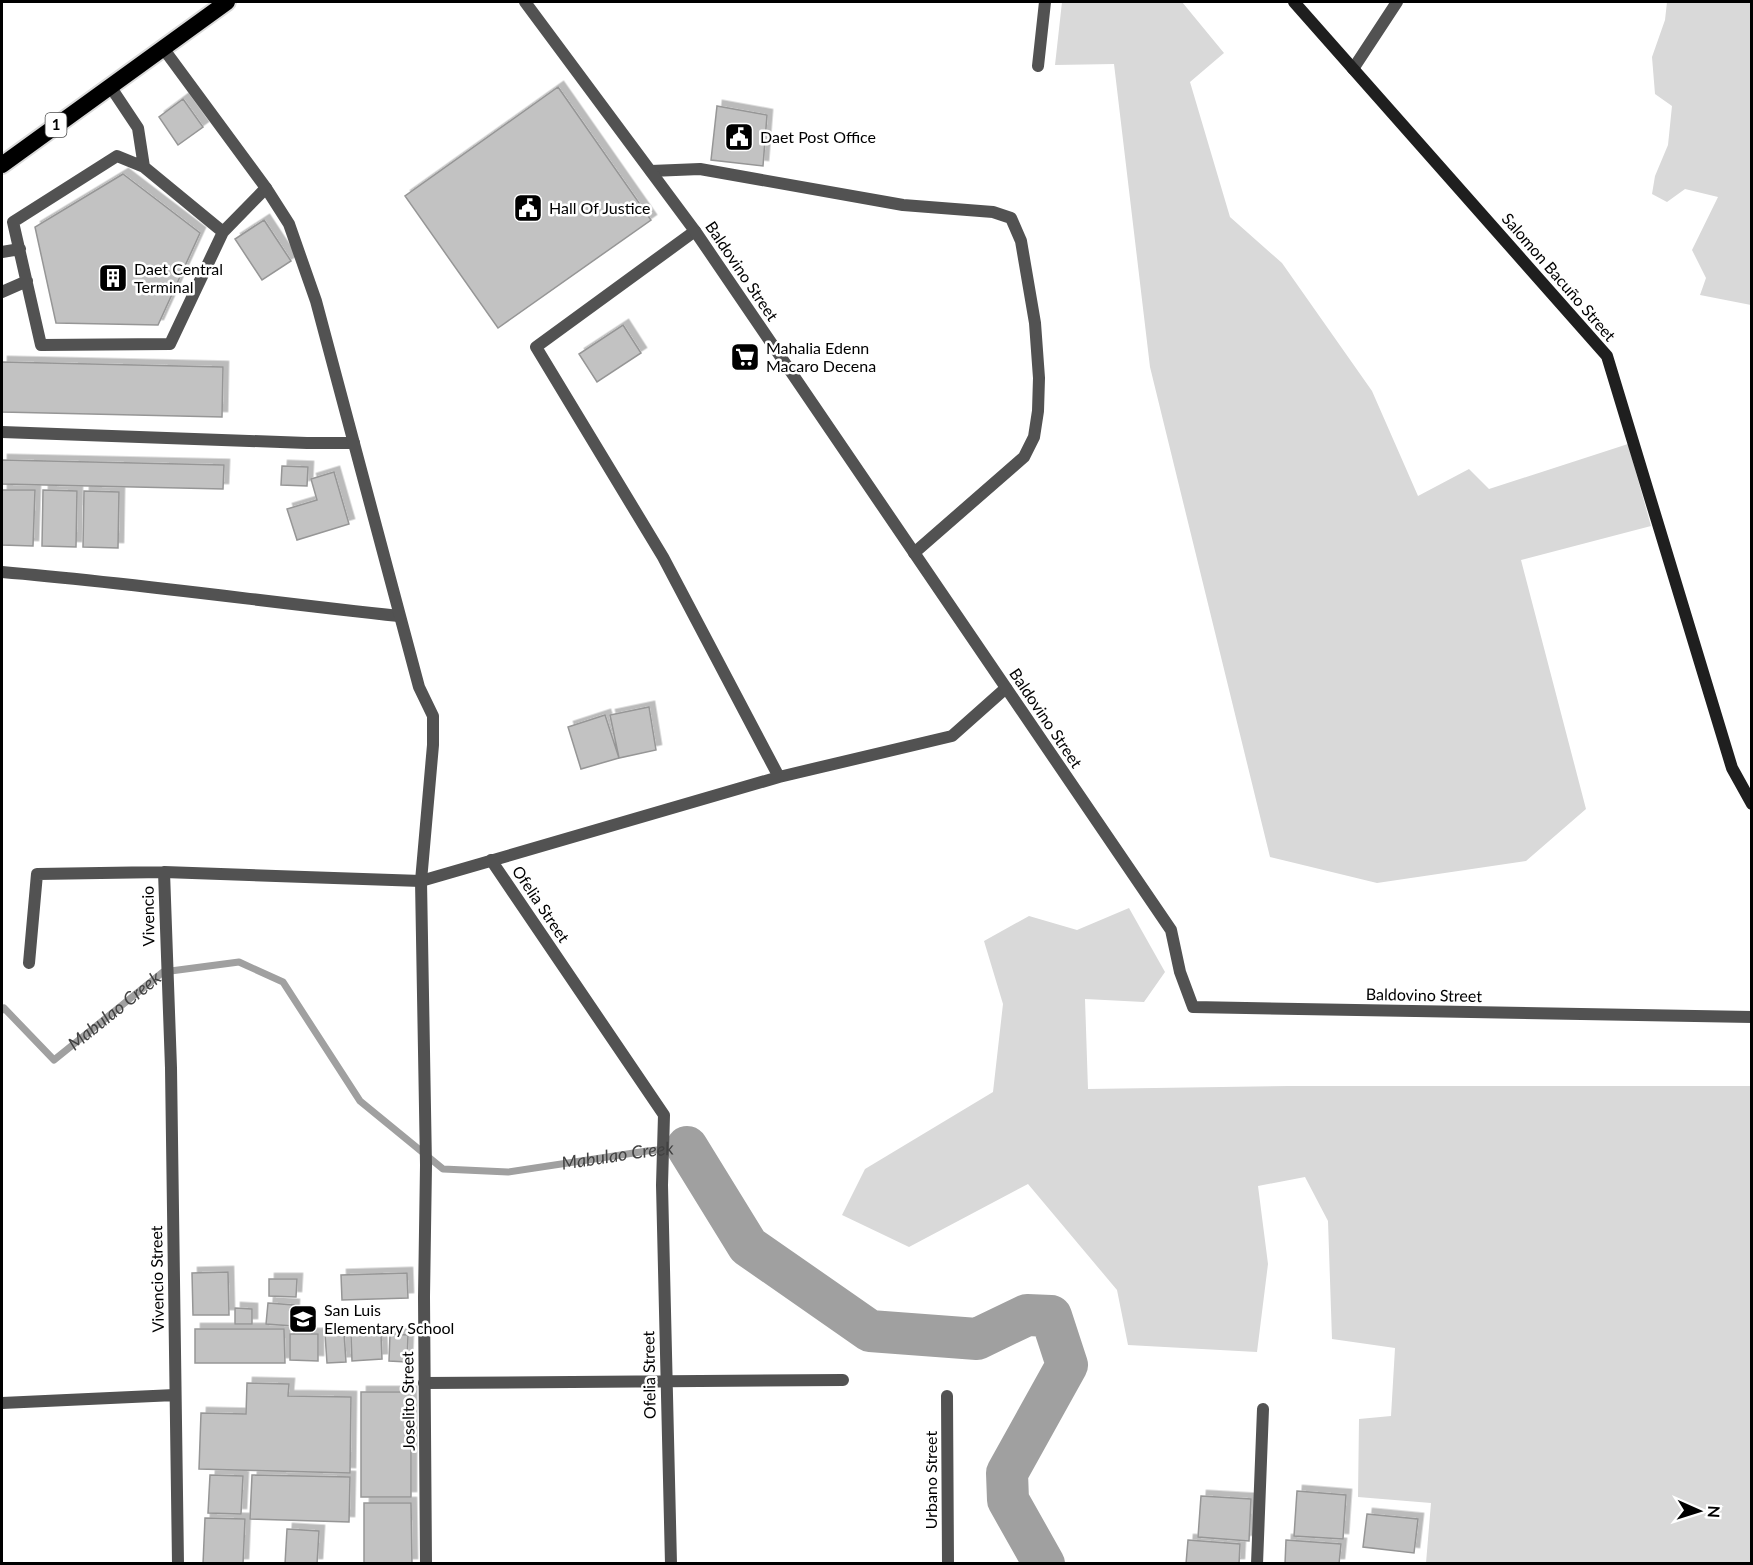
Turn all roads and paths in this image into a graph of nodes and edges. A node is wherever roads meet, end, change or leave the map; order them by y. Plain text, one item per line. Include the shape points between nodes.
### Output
1 (227, 2) edge
2 (525, 2) edge
3 (1045, 2) edge
4 (1294, 2) edge
5 (1397, 2) edge
6 (163, 48) junction
7 (1038, 66) dead end
8 (1353, 69) junction
9 (110, 86) junction
10 (2, 165) edge
11 (144, 167) junction
12 (651, 171) junction
13 (267, 188) junction
14 (695, 231) junction
15 (223, 232) junction
16 (20, 249) junction
17 (2, 252) edge
18 (27, 281) junction
19 (2, 292) edge
20 (2, 432) edge
21 (354, 443) junction
22 (914, 553) junction
23 (2, 572) edge
24 (399, 616) junction
25 (1006, 688) junction
26 (779, 777) junction
27 (1752, 804) edge
28 (491, 860) junction
29 (164, 872) junction
30 (421, 881) junction
31 (29, 963) dead end
32 (167, 994) joint
33 (1752, 1017) edge
34 (843, 1380) dead end
35 (666, 1382) junction
36 (424, 1383) junction
37 (175, 1395) junction
38 (947, 1396) dead end
39 (2, 1403) edge
40 (1263, 1409) dead end
41 (178, 1563) edge
42 (426, 1563) edge
43 (671, 1563) edge
44 (948, 1563) edge
45 (1257, 1563) edge

1 - 6 highway, 1
2 - 12 street, Baldovino Street
3 - 7 street
4 - 8 main road, Salomon Bacuño Street
5 - 8 street
6 - 9 highway, 1
6 - 13 street
8 - 27 main road, Salomon Bacuño Street via 1607,356 1728,757
9 - 10 highway, 1
9 - 11 street via 138,128
11 - 15 street
11 - 16 street via 117,156 13,222
12 - 14 street, Baldovino Street
12 - 22 street via 700,169 903,205 993,212 1011,218 1021,241 1035,323 1039,378 1034,436 1024,457
13 - 15 street
13 - 21 street via 289,224 316,301
14 - 22 street, Baldovino Street
14 - 26 street via 536,347 663,557
15 - 18 street via 170,344 41,345
16 - 17 street
16 - 18 street
18 - 19 street
20 - 21 street
21 - 24 street
22 - 25 street, Baldovino Street
23 - 24 street
24 - 30 street via 419,687 434,716
25 - 26 street via 952,736
25 - 33 street, Baldovino Street via 1171,930 1193,1008
26 - 28 street
28 - 30 street
28 - 35 street, Ofelia Street via 664,1115
29 - 30 street
29 - 31 street via 38,874
29 - 32 street, Vivencio
30 - 36 street, Joselito Street via 426,1165
32 - 37 street, Vivencio Street
34 - 35 street
35 - 36 street
35 - 43 street, Ofelia Street
36 - 42 street, Joselito Street
37 - 39 street
37 - 41 street, Vivencio Street
38 - 44 street, Urbano Street
40 - 45 street

